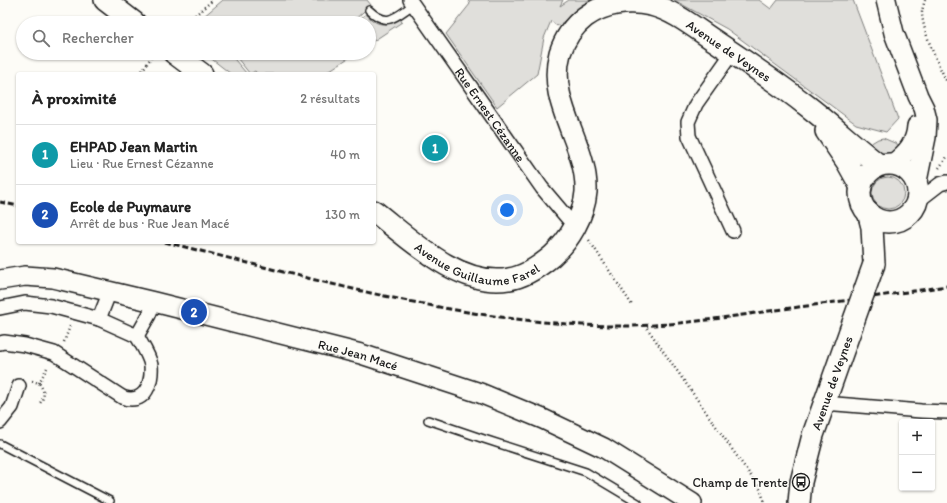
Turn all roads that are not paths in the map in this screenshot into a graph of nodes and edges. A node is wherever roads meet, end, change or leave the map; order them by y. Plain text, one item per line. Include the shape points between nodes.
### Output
1 (106, 0) edge
2 (886, 0) edge
3 (411, 2) edge
4 (369, 10) dead end
5 (126, 16) edge
6 (375, 16) edge
7 (376, 17) edge
8 (732, 53) junction
9 (183, 60) edge
10 (199, 72) edge
11 (918, 96) junction
12 (808, 106) junction
13 (886, 164) junction
14 (947, 182) edge
15 (860, 187) junction
16 (917, 191) junction
17 (376, 212) edge
18 (868, 212) junction
19 (898, 221) junction
20 (575, 227) junction
21 (733, 231) dead end
22 (874, 264) junction
23 (0, 280) edge
24 (110, 291) junction
25 (154, 302) junction
26 (0, 308) edge
27 (99, 319) junction
28 (137, 336) junction
29 (0, 343) edge
30 (19, 386) dead end
31 (824, 403) junction
32 (947, 412) edge
33 (428, 420) dead end
34 (0, 422) edge
35 (0, 444) edge
36 (110, 501) dead end
37 (638, 503) edge
38 (692, 503) edge
39 (799, 503) edge

1 - 5 main road
2 - 11 main road via 894,33
3 - 7 lane via 393,18 386,20
3 - 20 street, Rue Ernest Cézanne via 542,188
4 - 6 lane
8 - 12 main road, Avenue de Veynes
8 - 20 main road, Avenue de Veynes via 673,13 652,5 628,1 605,6 575,25 564,40 558,62 558,87 562,106 585,174 585,199
8 - 21 street via 696,104 688,122 689,136
9 - 10 main road
11 - 13 main road via 916,137 913,145 906,153
11 - 16 main road via 927,120
12 - 13 main road, Avenue de Veynes via 858,149
12 - 15 main road, Avenue de Veynes via 839,150
13 - 15 main road via 867,173
13 - 16 main road via 903,166 911,173
14 - 16 street
15 - 18 main road via 862,205
16 - 19 main road via 914,210
17 - 20 main road, Avenue Guillaume Farel via 438,260 473,277 492,280 510,279 527,273 559,250
18 - 19 main road via 881,221
18 - 22 main road, Avenue de Veynes via 872,227
19 - 22 main road, Avenue de Veynes
22 - 31 main road, Avenue de Veynes, bridge
23 - 24 main road, Rue Jean Macé via 25,276 53,278
24 - 25 main road, Rue Jean Macé
24 - 27 street
25 - 28 street
25 - 38 main road, Rue Jean Macé via 361,354 480,393 604,448
26 - 27 street via 25,303 51,306
27 - 28 street
28 - 29 street via 151,365 150,381 146,391 140,397 131,400 122,397 54,353 25,345
30 - 34 street via 12,407
31 - 32 street
31 - 39 main road, Avenue de Veynes via 801,482
33 - 37 lane via 586,472
35 - 36 lane

